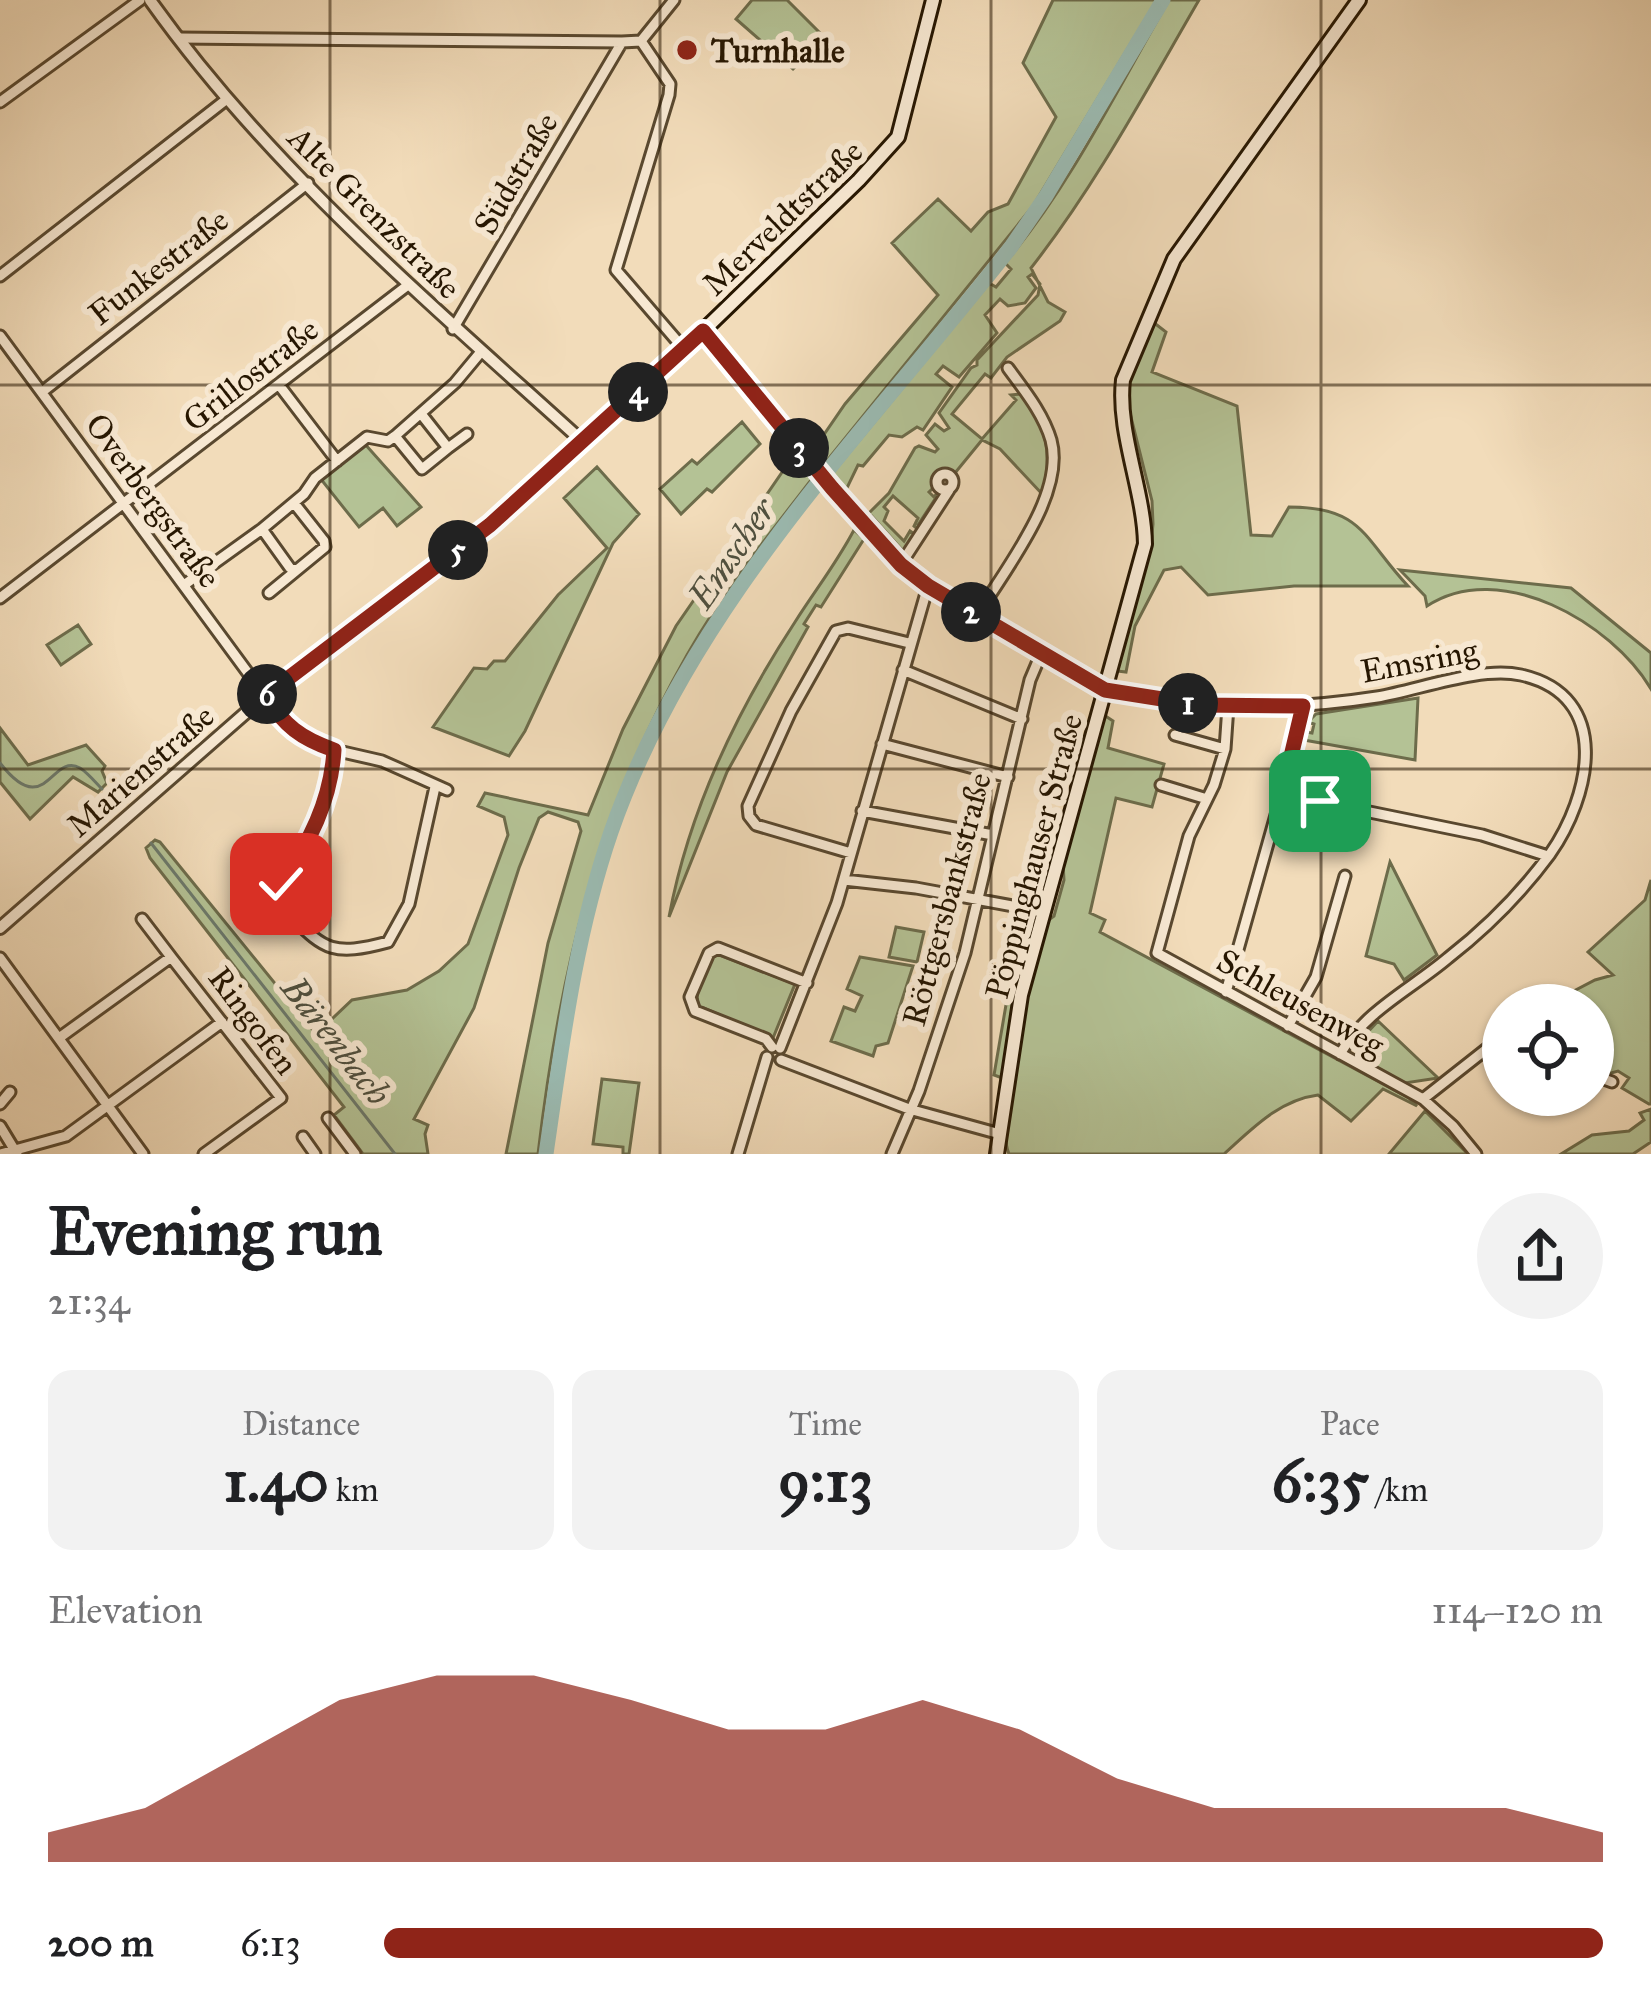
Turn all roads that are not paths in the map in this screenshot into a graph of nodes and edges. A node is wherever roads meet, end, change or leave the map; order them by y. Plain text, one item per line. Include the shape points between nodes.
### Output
1 (140, 0) edge
2 (150, 0) edge
3 (674, 0) edge
4 (933, 0) edge
5 (1359, 0) edge
6 (178, 38) junction
7 (641, 41) junction
8 (622, 42) junction
9 (227, 99) junction
10 (0, 102) edge
11 (308, 183) junction
12 (0, 276) edge
13 (408, 285) junction
14 (453, 329) junction
15 (703, 331) junction
16 (0, 335) edge
17 (684, 349) junction
18 (480, 353) junction
19 (1008, 368) dead end
20 (279, 386) junction
21 (42, 392) junction
22 (422, 415) junction
23 (467, 434) dead end
24 (395, 436) junction
25 (583, 442) junction
26 (448, 448) junction
27 (337, 461) junction
28 (949, 490) dead end
29 (294, 503) junction
30 (124, 505) junction
31 (262, 530) junction
32 (901, 565) junction
33 (297, 570) junction
34 (184, 585) junction
35 (928, 586) junction
36 (269, 592) dead end
37 (0, 598) edge
38 (977, 616) junction
39 (909, 643) junction
40 (1041, 654) junction
41 (903, 670) junction
42 (1105, 690) junction
43 (265, 696) junction
44 (1228, 706) junction
45 (1303, 706) junction
46 (1022, 719) junction
47 (1175, 735) dead end
48 (882, 743) junction
49 (1225, 749) junction
50 (334, 750) junction
51 (1008, 777) junction
52 (1161, 785) dead end
53 (1283, 790) junction
54 (1207, 799) junction
55 (862, 811) junction
56 (993, 835) junction
57 (851, 853) junction
58 (1548, 856) junction
59 (1345, 876) dead end
60 (844, 880) junction
61 (977, 898) junction
62 (1030, 909) dead end
63 (142, 919) dead end
64 (0, 928) edge
65 (171, 957) junction
66 (0, 958) edge
67 (807, 983) junction
68 (1226, 992) junction
69 (222, 1022) junction
70 (1288, 1026) junction
71 (59, 1037) junction
72 (775, 1053) junction
73 (1482, 1053) edge
74 (1340, 1054) junction
75 (10, 1092) dead end
76 (1423, 1099) junction
77 (0, 1104) edge
78 (108, 1104) junction
79 (909, 1109) junction
80 (328, 1118) dead end
81 (0, 1126) edge
82 (1000, 1134) junction
83 (303, 1137) dead end
84 (16, 1152) edge
85 (1, 1154) edge
86 (143, 1154) edge
87 (204, 1154) edge
88 (315, 1154) edge
89 (355, 1154) edge
90 (738, 1154) edge
91 (892, 1154) edge
92 (997, 1154) edge
93 (1476, 1154) edge

1 - 10 street
2 - 6 street, Alte Grenzstraße
3 - 7 street
4 - 15 main road, Merveldtstraße via 898,136
5 - 42 main road, Pöppinghauser Straße via 1174,259 1123,380 1145,544
6 - 8 street
6 - 9 street, Alte Grenzstraße
7 - 8 street
7 - 17 street via 669,95 616,270
8 - 14 street, Südstraße
9 - 11 street, Alte Grenzstraße
9 - 12 street
11 - 13 street, Alte Grenzstraße
11 - 21 street, Funkestraße
13 - 14 street, Alte Grenzstraße
13 - 20 street, Grillostraße
14 - 18 street, Alte Grenzstraße
15 - 17 street, Marienstraße
15 - 32 main road
16 - 21 street, Overbergstraße
17 - 25 street, Marienstraße
18 - 22 street
18 - 25 street, Alte Grenzstraße
19 - 38 street via 1044,422 1054,469 1046,499
20 - 27 street
20 - 30 street, Grillostraße
21 - 30 street, Overbergstraße
22 - 24 street
22 - 26 street
23 - 26 street
24 - 26 street via 422,470
24 - 27 street via 367,436
25 - 43 street, Marienstraße via 490,525
27 - 29 street
28 - 32 street
29 - 31 street
29 - 33 street via 325,548
30 - 34 street, Overbergstraße
30 - 37 street, Grillostraße
31 - 33 street
31 - 34 street
32 - 35 main road
33 - 36 street
34 - 43 street, Overbergstraße
35 - 38 main road
35 - 39 street
38 - 40 main road
39 - 41 street
39 - 57 street via 848,628 832,635 748,806 756,825
40 - 42 main road
40 - 46 street, Röttgersbankstraße
41 - 46 street
41 - 48 street
42 - 44 street, Emsring
42 - 82 main road, Pöppinghauser Straße via 1021,995
43 - 50 street, Overbergstraße via 300,738
43 - 64 street, Marienstraße
44 - 45 street, Emsring
44 - 49 street
45 - 53 street
45 - 58 street, Emsring via 1496,673 1543,683 1572,710 1588,759 1577,803
46 - 51 street, Röttgersbankstraße
47 - 49 street
48 - 51 street
48 - 55 street
49 - 54 street
50 - 50 street, Overbergstraße via 382,760 441,789 409,904 388,942 351,952 322,945 279,905 281,884 325,804
51 - 56 street, Röttgersbankstraße
52 - 54 street
53 - 58 street
53 - 68 street
54 - 68 street, Schleusenweg via 1156,950
55 - 56 street
55 - 57 street
56 - 61 street, Röttgersbankstraße
57 - 60 street
58 - 74 street, Emsring via 1463,946 1370,1016
59 - 70 street via 1316,977
60 - 61 street
60 - 67 street
61 - 62 street
61 - 79 street, Röttgersbankstraße
63 - 65 street, Ringofen
65 - 69 street, Ringofen
65 - 71 street, Ringofen
66 - 71 street
67 - 72 street
67 - 72 street via 718,948 709,953 690,997 695,1010 766,1039
68 - 70 street, Schleusenweg
69 - 78 street
69 - 87 street, Ringofen via 281,1098
70 - 74 street, Schleusenweg
71 - 78 street
72 - 79 street
72 - 90 street
73 - 76 street
74 - 76 street, Schleusenweg
75 - 77 street
76 - 93 street, Schleusenweg
78 - 84 street via 66,1136
78 - 86 street
79 - 82 street
79 - 91 street, Röttgersbankstraße
80 - 89 street
81 - 84 street
82 - 92 main road, Pöppinghauser Straße
83 - 88 street
84 - 85 street

